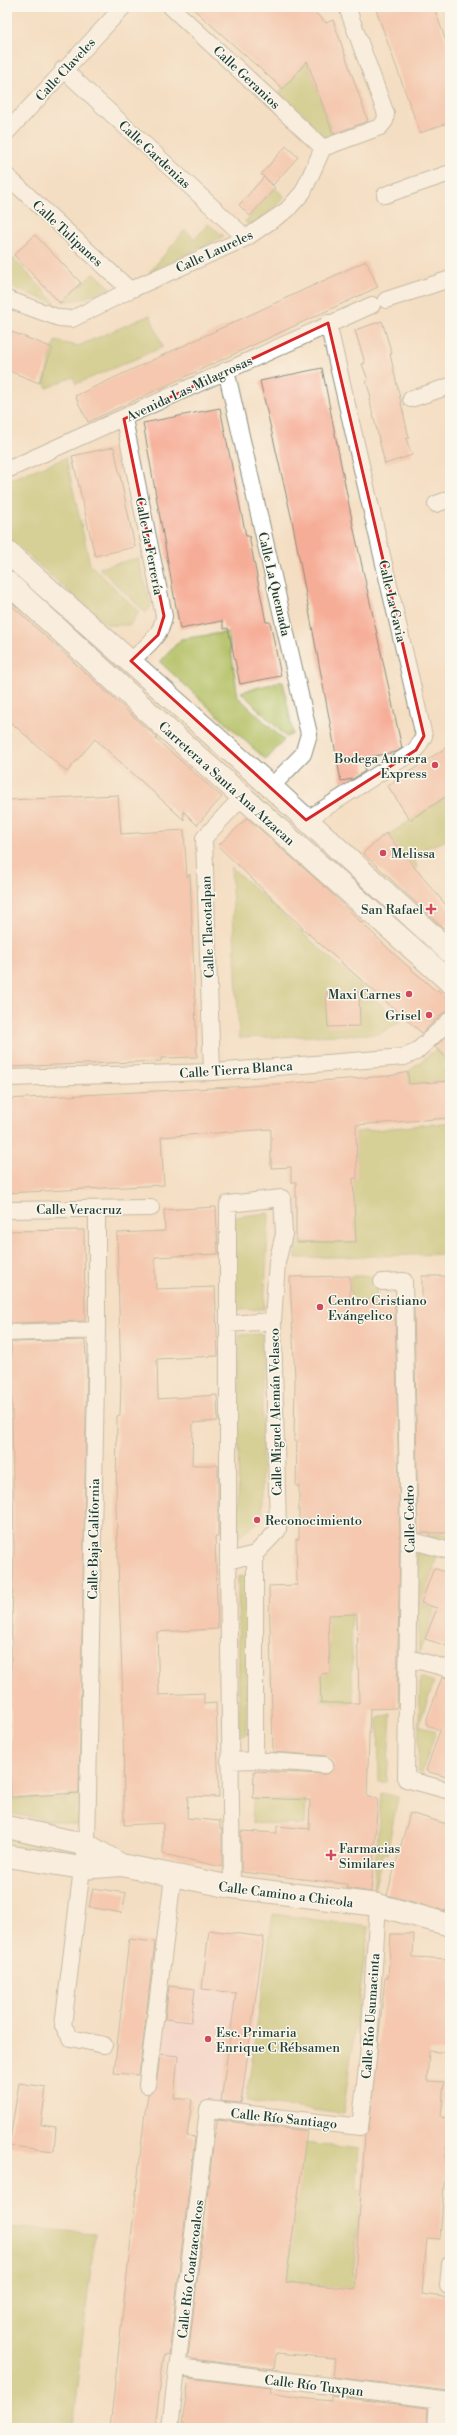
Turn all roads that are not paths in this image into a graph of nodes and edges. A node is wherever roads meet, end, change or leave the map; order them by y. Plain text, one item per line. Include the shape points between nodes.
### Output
1 (123, 7) edge
2 (171, 7) edge
3 (347, 7) edge
4 (64, 69) junction
5 (7, 132) edge
6 (323, 148) junction
7 (450, 173) edge
8 (7, 176) edge
9 (385, 195) dead end
10 (246, 238) junction
11 (450, 278) edge
12 (130, 290) junction
13 (7, 299) edge
14 (328, 323) junction
15 (226, 370) junction
16 (450, 386) edge
17 (411, 399) dead end
18 (124, 419) junction
19 (7, 470) edge
20 (7, 552) edge
21 (7, 582) edge
22 (132, 661) junction
23 (271, 787) junction
24 (242, 797) junction
25 (306, 820) junction
26 (450, 952) edge
27 (450, 982) edge
28 (450, 1020) edge
29 (212, 1072) junction
30 (7, 1078) edge
31 (151, 1208) dead end
32 (7, 1210) edge
33 (97, 1210) junction
34 (382, 1282) dead end
35 (273, 1321) junction
36 (229, 1324) junction
37 (97, 1330) junction
38 (7, 1332) edge
39 (410, 1540) junction
40 (450, 1551) edge
41 (255, 1554) junction
42 (228, 1561) junction
43 (408, 1658) junction
44 (450, 1669) edge
45 (255, 1760) junction
46 (229, 1762) junction
47 (325, 1765) dead end
48 (450, 1791) edge
49 (7, 1827) edge
50 (87, 1845) junction
51 (7, 1856) edge
52 (121, 1865) junction
53 (82, 1868) junction
54 (173, 1877) junction
55 (232, 1888) junction
56 (378, 1905) junction
57 (450, 1925) edge
58 (104, 2045) dead end
59 (147, 2085) dead end
60 (208, 2109) joint
61 (360, 2126) joint
62 (450, 2264) edge
63 (450, 2286) edge
64 (178, 2367) junction
65 (444, 2400) edge
66 (170, 2428) edge
67 (436, 2428) edge

1 - 4 street, Calle Claveles
2 - 6 street, Calle Geranios
3 - 6 street via 386,114 385,122 380,127
4 - 5 street, Calle Claveles
4 - 10 street, Calle Gardenias
6 - 10 street, Calle Laureles via 303,192 287,210
7 - 9 street
8 - 12 street, Calle Tulipanes
10 - 12 street, Calle Laureles
11 - 14 street, Avenida Las Milagrosas via 379,302
12 - 13 street, Calle Laureles via 72,319 59,318
14 - 15 street, Avenida Las Milagrosas
14 - 25 street, Calle La Gavia via 424,736 416,750
15 - 18 street, Avenida Las Milagrosas
15 - 23 street, Calle La Quemada via 309,734 303,754
16 - 17 street
18 - 19 street, Avenida Las Milagrosas
18 - 22 street, Calle La Ferrería via 164,616 163,627 158,635
20 - 22 street, Carretera a Santa Ana Atzacan
21 - 24 street, Carretera a Santa Ana Atzacan
22 - 23 street, Carretera a Santa Ana Atzacan
23 - 25 street, Carretera a Santa Ana Atzacan
24 - 27 street, Carretera a Santa Ana Atzacan
24 - 29 street, Calle Tlacotalpan via 204,838
25 - 26 street, Carretera a Santa Ana Atzacan
28 - 29 street, Calle Tierra Blanca via 416,1052 404,1058
29 - 30 street, Calle Tierra Blanca
31 - 33 street, Calle Veracruz
32 - 33 street, Calle Veracruz
33 - 37 street, Calle Baja California
34 - 39 street, Calle Cedro via 404,1281
35 - 36 street
35 - 36 street, Calle Miguel Alemán Velasco via 278,1262 284,1234 282,1198 228,1204
35 - 41 street, Calle Miguel Alemán Velasco via 278,1530
36 - 42 street
37 - 38 street
37 - 50 street, Calle Baja California
39 - 40 street
39 - 43 street, Calle Cedro
41 - 42 street
41 - 45 street
42 - 46 street
43 - 44 street
43 - 48 street, Calle Cedro via 406,1779
45 - 46 street
45 - 47 street
46 - 55 street
49 - 50 street, Calle Camino a Chicola
50 - 52 street, Calle Camino a Chicola
50 - 53 street, Calle Baja California
51 - 53 street, Calle Camino a Chicola
52 - 53 street, Calle Camino a Chicola
52 - 54 street, Calle Camino a Chicola
53 - 58 street, Calle Baja California via 64,2026 71,2038
54 - 55 street, Calle Camino a Chicola
54 - 59 street
55 - 56 street, Calle Camino a Chicola
56 - 57 street, Calle Camino a Chicola
56 - 61 street, Calle Río Usumacinta via 368,2058
60 - 61 street, Calle Río Santiago
60 - 64 street, Calle Río Coatzacoalcos
62 - 63 street
64 - 65 street, Calle Río Tuxpan
64 - 66 street, Calle Río Coatzacoalcos
65 - 67 street

